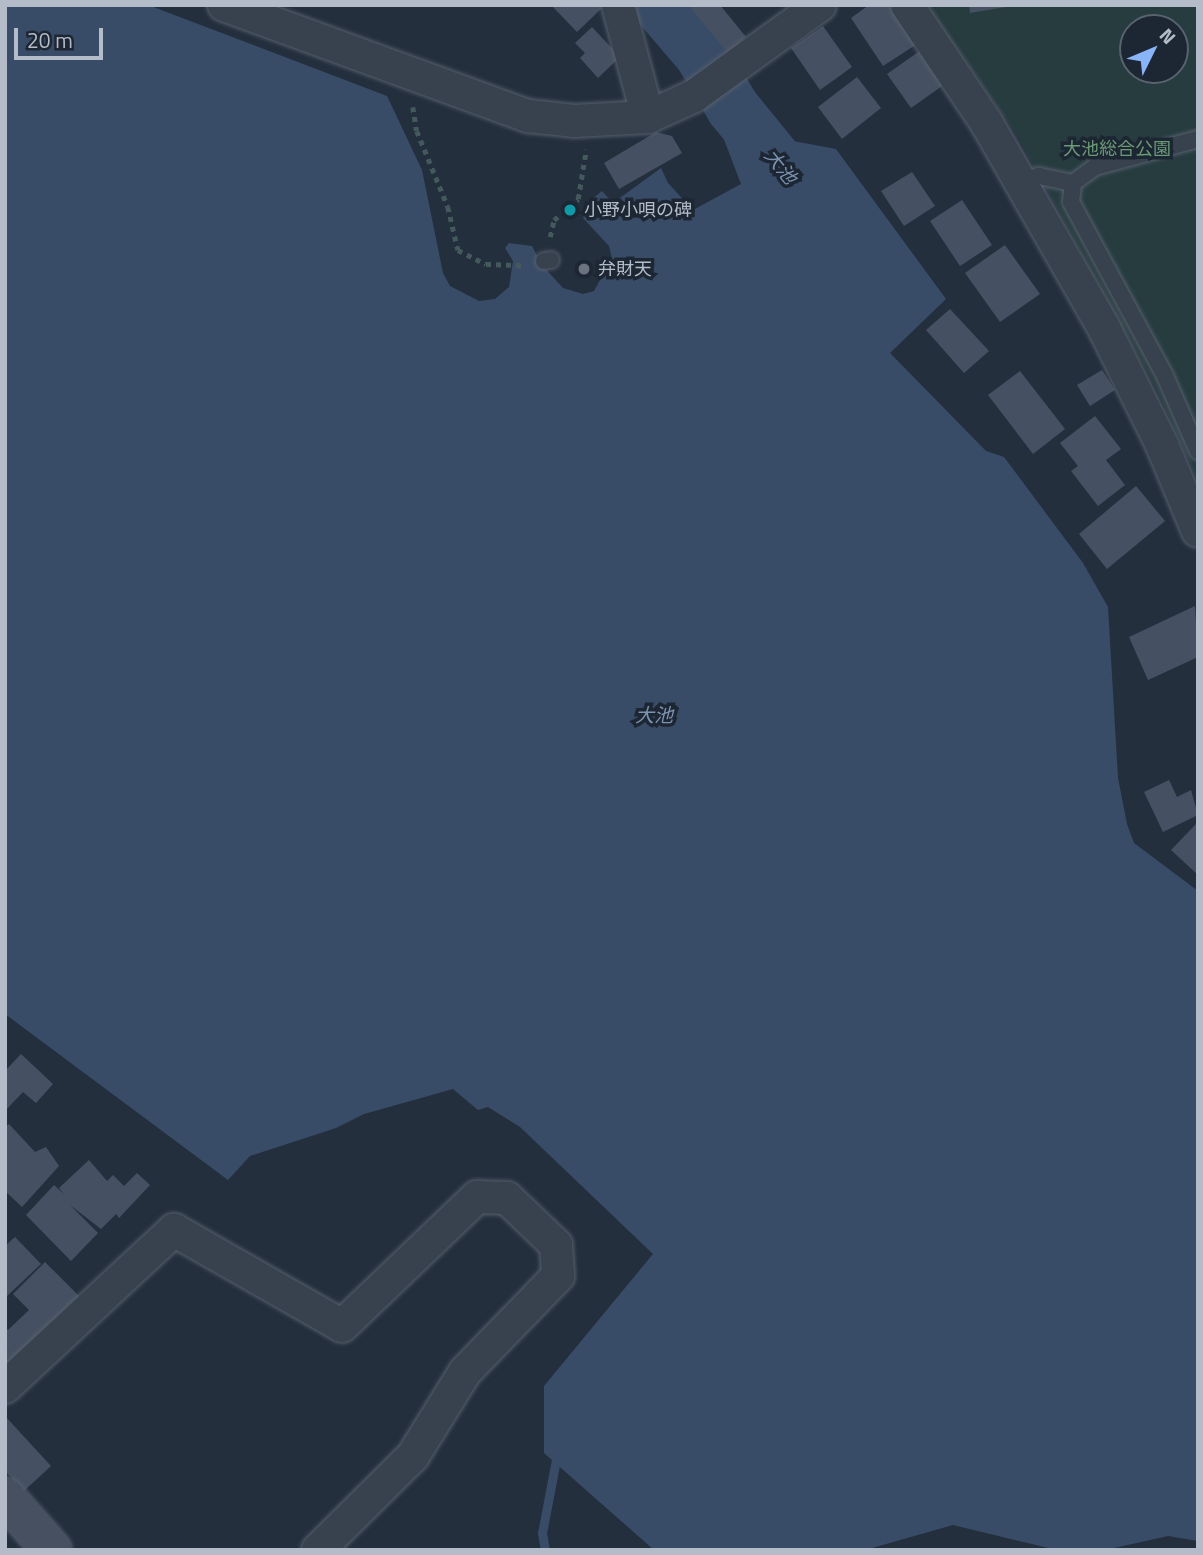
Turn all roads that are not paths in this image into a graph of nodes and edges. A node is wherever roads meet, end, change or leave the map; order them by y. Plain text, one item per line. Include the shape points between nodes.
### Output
1 (224, 5) edge
2 (618, 5) edge
3 (820, 5) edge
4 (907, 5) edge
5 (648, 117) junction
6 (1198, 139) edge
7 (1020, 182) junction
8 (1073, 183) junction
9 (1198, 451) edge
10 (1198, 531) edge
11 (5, 1387) edge
12 (5, 1497) edge
13 (52, 1550) edge
14 (318, 1550) edge

1 - 5 street via 528,116 574,121
2 - 5 street
3 - 5 street via 694,96
4 - 7 street
6 - 8 lane via 1095,167
7 - 8 lane via 1039,176
7 - 10 street via 1104,328
8 - 9 lane via 1071,202 1165,376
11 - 14 street via 174,1230 342,1326 477,1197 507,1198 556,1245 558,1276 465,1373 413,1456
12 - 13 street

